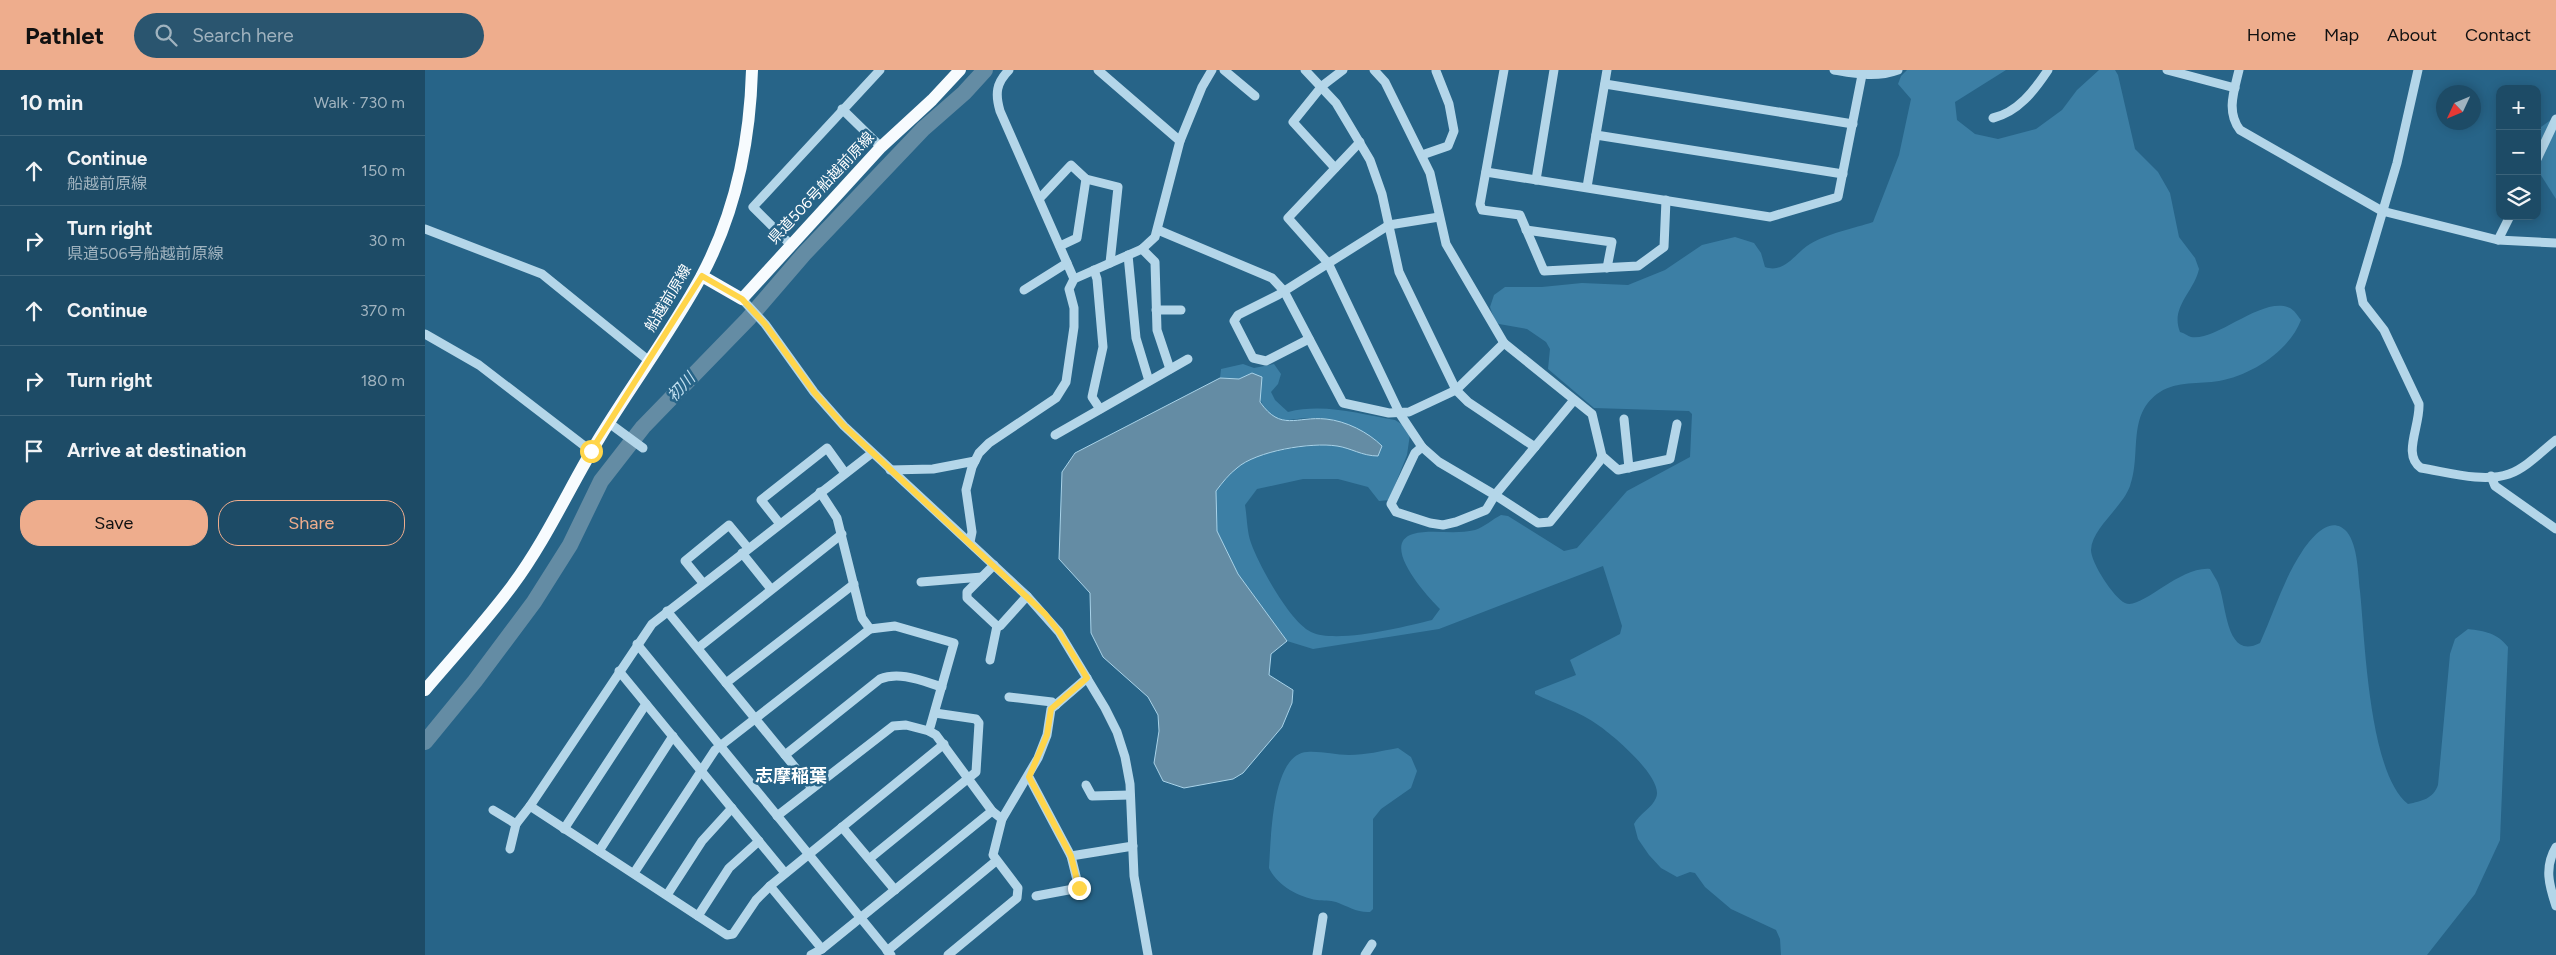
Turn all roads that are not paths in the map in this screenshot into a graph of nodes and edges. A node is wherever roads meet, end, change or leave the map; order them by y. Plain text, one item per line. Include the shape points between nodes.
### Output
1 (752, 70) edge
2 (880, 70) edge
3 (960, 70) edge
4 (1009, 70) edge
5 (1098, 70) edge
6 (1213, 70) edge
7 (1224, 70) edge
8 (1305, 70) edge
9 (1343, 70) edge
10 (1374, 70) edge
11 (1504, 70) edge
12 (1554, 70) edge
13 (1607, 70) edge
14 (1834, 70) edge
15 (1898, 70) edge
16 (2048, 70) edge
17 (2167, 70) edge
18 (2239, 70) edge
19 (2418, 70) edge
20 (1436, 71) edge
21 (1862, 75) junction
22 (1605, 84) junction
23 (1322, 86) junction
24 (2235, 88) junction
25 (1255, 96) dead end
26 (842, 110) junction
27 (1993, 118) dead end
28 (2556, 119) edge
29 (1853, 124) junction
30 (1596, 135) junction
31 (1180, 142) junction
32 (1359, 142) junction
33 (881, 147) junction
34 (2541, 151) edge
35 (1422, 155) junction
36 (1335, 168) junction
37 (1486, 172) junction
38 (1843, 174) junction
39 (1085, 179) junction
40 (1536, 180) junction
41 (1587, 187) junction
42 (1039, 198) junction
43 (1666, 200) junction
44 (2382, 211) junction
45 (1439, 217) junction
46 (2508, 220) edge
47 (1389, 225) junction
48 (425, 229) edge
49 (1158, 230) junction
50 (1526, 230) junction
51 (2498, 240) junction
52 (2556, 243) edge
53 (790, 244) junction
54 (1060, 246) junction
55 (1142, 249) junction
56 (1128, 255) junction
57 (1067, 263) junction
58 (1110, 263) junction
59 (1328, 263) junction
60 (1607, 268) junction
61 (1094, 270) junction
62 (702, 276) junction
63 (1074, 279) junction
64 (1024, 290) dead end
65 (1284, 290) junction
66 (742, 299) junction
67 (1156, 310) junction
68 (1181, 310) dead end
69 (425, 334) edge
70 (1309, 339) junction
71 (1504, 342) junction
72 (1187, 359) dead end
73 (648, 360) junction
74 (1170, 369) junction
75 (1149, 381) junction
76 (1456, 390) junction
77 (1573, 400) junction
78 (1100, 409) junction
79 (1400, 414) junction
80 (1624, 419) dead end
81 (609, 423) junction
82 (1677, 424) dead end
83 (1055, 436) dead end
84 (2556, 440) edge
85 (1422, 447) junction
86 (1535, 447) junction
87 (643, 448) dead end
88 (591, 451) junction
89 (872, 453) junction
90 (1602, 456) junction
91 (975, 461) junction
92 (1629, 468) junction
93 (890, 470) junction
94 (845, 473) junction
95 (2491, 476) junction
96 (820, 492) junction
97 (1495, 495) junction
98 (780, 524) junction
99 (2556, 529) edge
100 (842, 534) junction
101 (970, 542) junction
102 (745, 551) junction
103 (994, 565) junction
104 (982, 577) junction
105 (921, 582) dead end
106 (703, 583) junction
107 (854, 584) junction
108 (771, 589) junction
109 (1027, 596) junction
110 (667, 611) junction
111 (997, 626) junction
112 (870, 629) junction
113 (637, 644) junction
114 (698, 648) junction
115 (989, 660) dead end
116 (619, 671) junction
117 (1087, 678) junction
118 (726, 683) junction
119 (942, 687) junction
120 (425, 690) edge
121 (1009, 697) dead end
122 (646, 704) junction
123 (1056, 705) junction
124 (935, 713) junction
125 (755, 719) junction
126 (929, 731) junction
127 (673, 736) junction
128 (944, 744) junction
129 (720, 745) junction
130 (785, 754) junction
131 (701, 770) junction
132 (968, 777) junction
133 (1029, 777) junction
134 (1086, 785) dead end
135 (812, 788) junction
136 (1130, 795) junction
137 (530, 806) junction
138 (732, 808) junction
139 (495, 811) dead end
140 (992, 811) junction
141 (777, 816) junction
142 (1002, 819) junction
143 (515, 824) junction
144 (843, 827) junction
145 (564, 829) junction
146 (759, 841) junction
147 (1133, 846) junction
148 (2556, 847) edge
149 (511, 849) dead end
150 (599, 851) junction
151 (809, 855) junction
152 (1071, 856) junction
153 (869, 859) junction
154 (996, 861) junction
155 (633, 873) junction
156 (785, 873) junction
157 (770, 886) junction
158 (895, 890) junction
159 (667, 895) junction
160 (1036, 896) dead end
161 (2556, 906) edge
162 (698, 916) junction
163 (1323, 917) dead end
164 (861, 918) junction
165 (1372, 944) dead end
166 (822, 949) junction
167 (889, 953) edge
168 (811, 955) edge
169 (948, 955) edge
170 (1148, 955) edge
171 (1317, 955) edge
172 (1365, 955) edge

1 - 62 main road, 船越前原線 via 745,143 731,206
2 - 26 street
3 - 33 main road, 県道506号船越前原線
4 - 42 street via 999,82 997,98 1000,111
5 - 31 street
6 - 31 street via 1202,87
7 - 25 street
8 - 23 street
9 - 23 street
10 - 35 street via 1385,82
11 - 37 street
12 - 40 street
13 - 22 street
14 - 21 street
15 - 21 street via 1884,75
16 - 27 street via 2035,89 2011,112
17 - 24 street
18 - 24 street
19 - 44 street via 2397,163
20 - 35 street via 1449,104 1454,131 1448,146
21 - 29 street
22 - 29 street
22 - 30 street
23 - 32 street
23 - 36 street via 1293,122
24 - 44 street via 2231,110 2233,122 2240,130
26 - 33 street
26 - 53 street via 753,207
28 - 34 street
29 - 38 street
30 - 38 street
30 - 41 street
31 - 49 street
32 - 36 street
32 - 47 street via 1376,174
33 - 53 main road, 県道506号船越前原線
35 - 45 street via 1430,173
36 - 59 street via 1288,218
37 - 40 street
37 - 50 street via 1482,210 1520,215
38 - 43 street via 1838,197 1771,217
39 - 42 street via 1071,165
39 - 54 street via 1077,238
39 - 58 street via 1118,188
40 - 41 street
41 - 43 street
42 - 54 street
43 - 60 street via 1664,247 1637,266
44 - 51 street
44 - 95 street via 2363,276 2361,297 2384,330 2419,404 2411,455 2413,463 2421,468
45 - 47 street
45 - 71 street via 1451,252
46 - 51 street
47 - 59 street
47 - 76 street via 1399,272
48 - 73 street via 542,274
49 - 55 street
49 - 65 street via 1266,274
50 - 60 street via 1544,271
50 - 60 street via 1612,242
51 - 52 street
53 - 66 main road, 県道506号船越前原線
54 - 57 street
55 - 56 street
55 - 67 street via 1155,262
56 - 58 street
56 - 75 street via 1137,338
57 - 63 street
57 - 64 street
58 - 61 street
59 - 65 street
59 - 79 street
61 - 63 street
61 - 78 street via 1103,347 1092,398
62 - 66 main road
62 - 73 main road, 船越前原線
63 - 91 street via 1069,289 1074,335 1062,390 1050,402 989,442
65 - 70 street
65 - 70 street via 1238,315 1233,321 1253,358 1259,360 1266,361
66 - 89 street via 765,324 823,404
67 - 68 street
67 - 74 street via 1157,330
69 - 88 street via 479,365
70 - 79 street via 1339,400
71 - 76 street
71 - 77 street
72 - 74 street
73 - 81 main road, 船越前原線
74 - 75 street
75 - 78 street
76 - 79 street
76 - 86 street via 1467,402
77 - 86 street
77 - 90 street via 1594,418
78 - 83 street
79 - 85 street
80 - 92 street
81 - 87 street
81 - 88 main road, 船越前原線
82 - 92 street via 1670,459
84 - 95 street via 2521,468 2509,474
85 - 97 street via 1439,462
85 - 97 street via 1415,453 1391,504 1397,512 1430,523 1450,523 1486,510
86 - 97 street
88 - 120 main road, 船越前原線 via 512,586
89 - 93 street
89 - 94 street
90 - 92 street via 1618,470
90 - 97 street via 1549,522 1544,524
91 - 93 street via 933,469
91 - 101 street via 966,490
93 - 101 street
94 - 96 street
94 - 98 street via 827,448 761,500
95 - 99 street via 2495,486
96 - 98 street
96 - 100 street via 837,518
98 - 102 street
100 - 107 street
100 - 108 street
101 - 103 street
102 - 106 street
102 - 106 street via 729,525 685,561
102 - 108 street
103 - 104 street
103 - 109 street
104 - 105 street
104 - 111 street via 967,592 967,598
106 - 110 street
107 - 112 street via 862,618
107 - 118 street
108 - 114 street
109 - 111 street
109 - 117 street via 1059,632
110 - 113 street
110 - 114 street
111 - 115 street
112 - 119 street via 895,626 954,643
112 - 125 street
113 - 116 street
113 - 129 street
114 - 118 street
116 - 122 street
116 - 137 street
117 - 123 street
117 - 136 street via 1117,732 1125,757
118 - 125 street
119 - 124 street
119 - 130 street via 889,675
121 - 123 street
122 - 127 street
122 - 145 street
123 - 133 street via 1051,709 1047,735
124 - 126 street
124 - 132 street via 977,719 976,772
125 - 129 street
125 - 130 street
126 - 128 street
126 - 135 street via 906,725 893,726
127 - 131 street
127 - 150 street
128 - 132 street
128 - 144 street
129 - 131 street
129 - 141 street
130 - 135 street
131 - 138 street
131 - 155 street
132 - 140 street
132 - 153 street
133 - 142 street
133 - 152 street
134 - 136 street via 1092,796
135 - 141 street
136 - 147 street
137 - 143 street
137 - 145 street
138 - 146 street
138 - 159 street via 702,840
139 - 143 street
140 - 142 street
140 - 158 street
141 - 151 street
142 - 154 street via 993,850
143 - 149 street
144 - 151 street
144 - 153 street
145 - 150 street
146 - 156 street
146 - 162 street via 729,868
147 - 152 street
147 - 170 street via 1134,876
148 - 161 street via 2548,873
150 - 155 street
151 - 156 street
151 - 164 street
152 - 160 street via 1079,888
153 - 158 street
154 - 167 street
154 - 169 street via 1018,888 1017,898
155 - 159 street
156 - 157 street
157 - 162 street via 756,900 733,934 727,935
157 - 166 street
158 - 164 street
159 - 162 street
163 - 171 street
164 - 166 street
164 - 167 street
165 - 172 street
166 - 168 street

